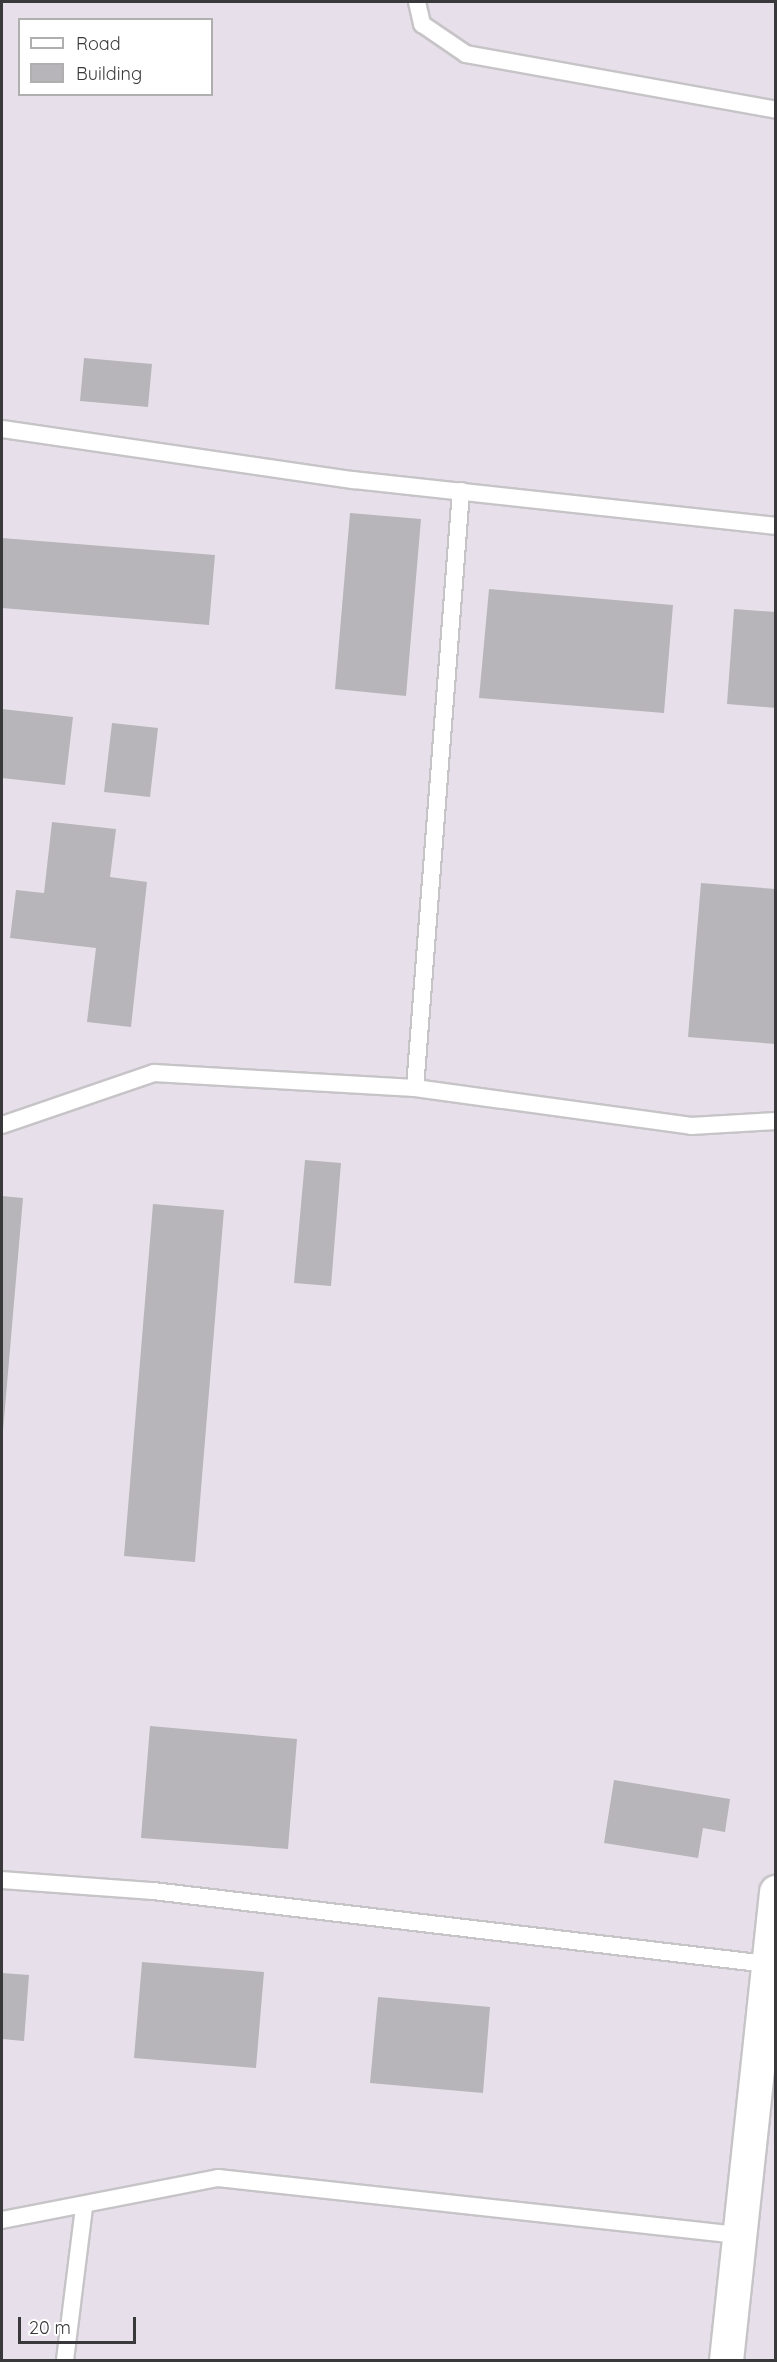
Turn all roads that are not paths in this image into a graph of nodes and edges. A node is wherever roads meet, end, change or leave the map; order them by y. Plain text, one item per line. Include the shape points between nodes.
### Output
1 (417, 2) edge
2 (776, 110) edge
3 (2, 429) edge
4 (461, 492) junction
5 (776, 526) edge
6 (415, 1088) junction
7 (776, 1121) edge
8 (2, 1125) edge
9 (2, 1880) edge
10 (776, 1892) edge
11 (767, 1964) junction
12 (767, 2046) edge
13 (84, 2207) junction
14 (2, 2220) edge
15 (738, 2235) junction
16 (65, 2361) edge
17 (726, 2361) edge

1 - 2 lane via 422,24 466,54
3 - 4 lane
4 - 5 lane
4 - 6 lane
6 - 7 lane via 691,1126
6 - 8 lane via 154,1073
9 - 11 lane via 153,1891
10 - 11 street
11 - 12 street
12 - 15 street
13 - 14 lane
13 - 15 lane via 218,2178
13 - 16 lane
15 - 17 street

